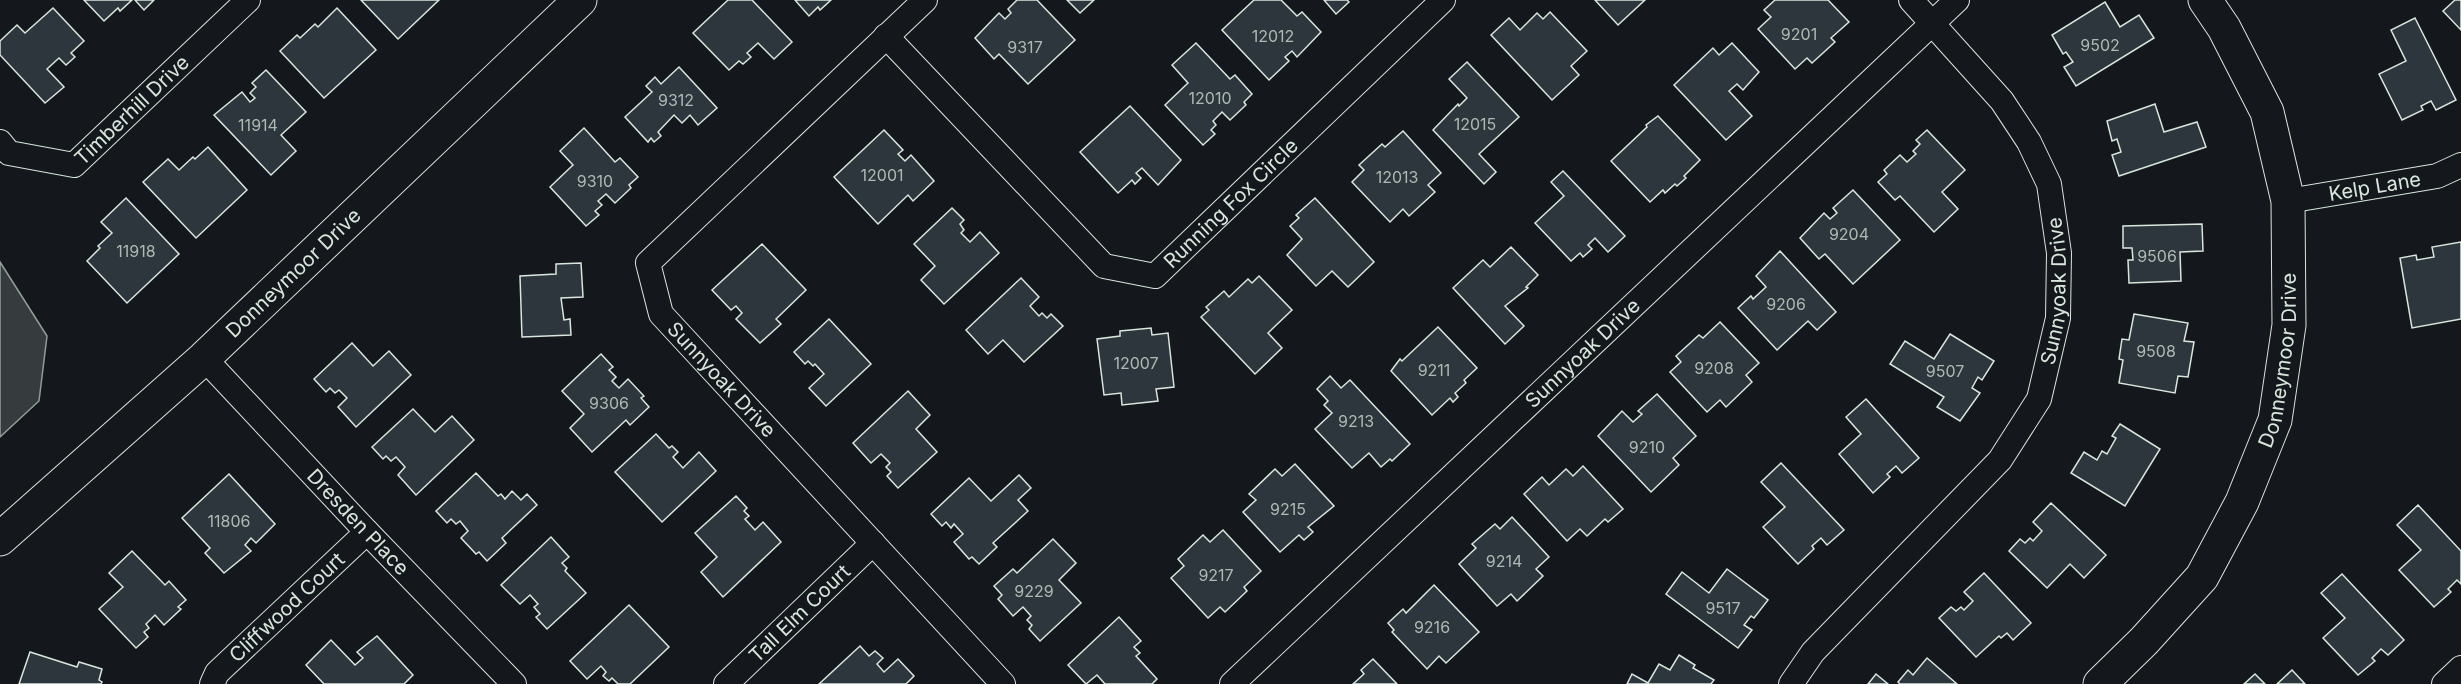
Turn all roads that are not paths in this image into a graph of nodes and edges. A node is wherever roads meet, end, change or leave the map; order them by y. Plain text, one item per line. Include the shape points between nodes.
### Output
1 (248, 0) edge
2 (580, 0) edge
3 (925, 0) edge
4 (1443, 0) edge
5 (1911, 0) edge
6 (1957, 0) edge
7 (2205, 0) edge
8 (1932, 24) junction
9 (886, 36) junction
10 (0, 142) edge
11 (2461, 165) edge
12 (2288, 201) junction
13 (204, 358) junction
14 (367, 532) junction
15 (0, 539) edge
16 (873, 543) junction
17 (2461, 668) edge
18 (212, 684) edge
19 (514, 684) edge
20 (726, 684) edge
21 (1003, 684) edge
22 (1232, 684) edge
23 (1791, 684) edge
24 (2100, 684) edge
25 (2444, 684) edge

1 - 10 street, Timberhill Drive via 74,165 9,153
2 - 13 street, Donneymoor Drive
3 - 9 street, Sunnyoak Drive
4 - 9 street, Running Fox Circle via 1155,276 1104,266
5 - 8 street, Sunnyoak Drive
6 - 8 street, Sunnyoak Drive
7 - 12 street, Donneymoor Drive via 2224,28 2266,112
8 - 22 street, Sunnyoak Drive
8 - 23 street, Sunnyoak Drive via 2002,101 2029,142 2049,184 2059,253 2058,318 2038,399 2000,460 1813,652
9 - 16 street, Sunnyoak Drive via 648,263 661,314
11 - 12 street, Kelp Lane via 2437,176
12 - 24 street, Donneymoor Drive via 2289,325 2275,420 2242,502 2202,576
13 - 14 street, Dresden Place
13 - 15 street, Donneymoor Drive
14 - 18 street, Cliffwood Court via 217,673
14 - 19 street, Dresden Place
16 - 20 street, Tall Elm Court
16 - 21 street, Sunnyoak Drive
17 - 25 street

